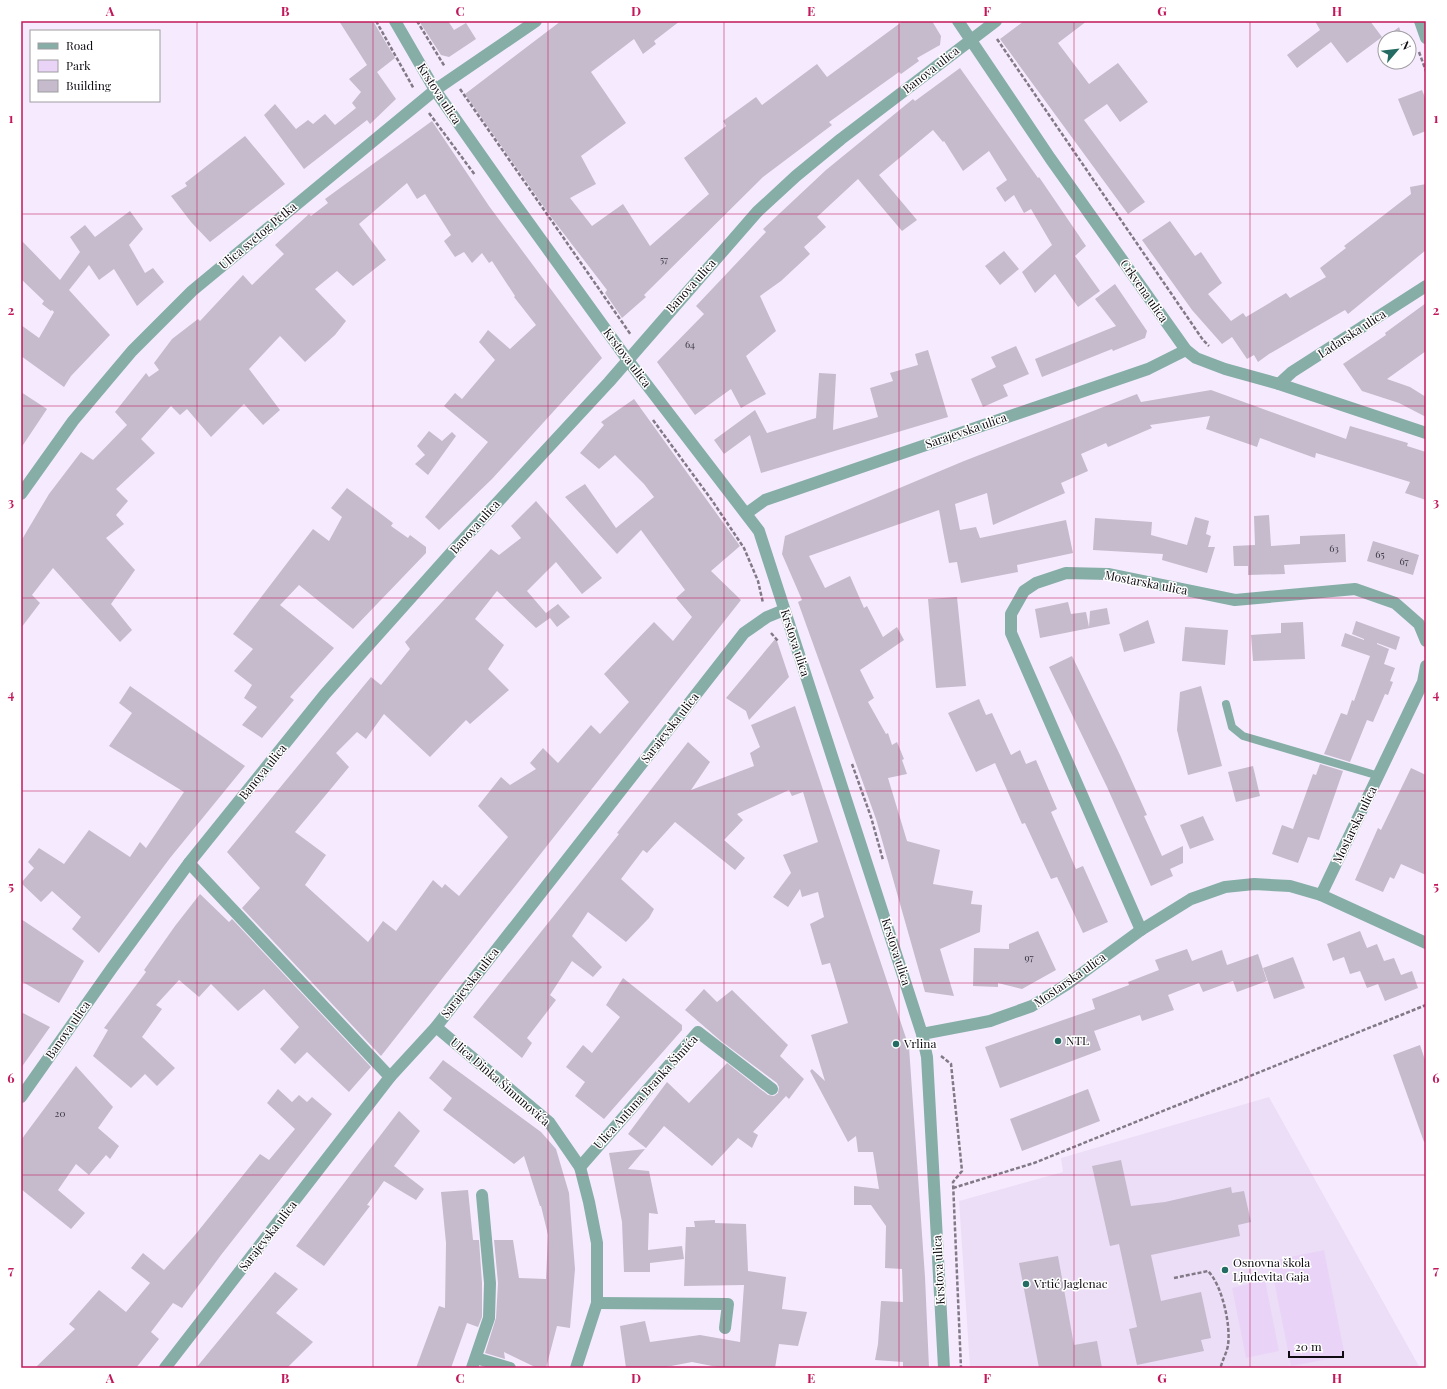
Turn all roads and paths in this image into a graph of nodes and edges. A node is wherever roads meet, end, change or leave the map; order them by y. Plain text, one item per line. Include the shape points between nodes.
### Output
1 (395, 21) edge
2 (417, 21) edge
3 (536, 21) edge
4 (958, 21) edge
5 (1420, 21) edge
6 (992, 24) edge
7 (1426, 38) edge
8 (970, 39) junction
9 (452, 78) junction
10 (435, 90) junction
11 (1426, 286) edge
12 (638, 346) junction
13 (1211, 347) dead end
14 (1186, 350) junction
15 (627, 359) junction
16 (1279, 384) junction
17 (1426, 433) edge
18 (21, 494) edge
19 (747, 513) junction
20 (784, 610) junction
21 (1426, 641) edge
22 (1426, 666) edge
23 (1226, 704) dead end
24 (850, 758) dead end
25 (1379, 776) junction
26 (189, 863) junction
27 (884, 863) dead end
28 (1321, 895) junction
29 (1141, 930) junction
30 (1426, 943) edge
31 (1426, 1005) edge
32 (436, 1027) junction
33 (927, 1033) junction
34 (390, 1077) junction
35 (772, 1089) dead end
36 (21, 1097) edge
37 (580, 1167) junction
38 (953, 1188) junction
39 (482, 1195) dead end
40 (1174, 1278) dead end
41 (597, 1303) junction
42 (725, 1328) dead end
43 (474, 1363) edge
44 (165, 1368) edge
45 (510, 1368) edge
46 (576, 1368) edge
47 (944, 1368) edge
48 (961, 1368) edge
49 (1219, 1368) edge

1 - 10 street, Krstova ulica
2 - 9 path
3 - 9 street, Ulica svetog Petka
4 - 8 street, Crkvena ulica
5 - 7 street
6 - 8 street, Banova ulica
6 - 13 path via 1203,340
8 - 12 street, Banova ulica via 835,144 756,212
8 - 14 street, Crkvena ulica via 1050,158
9 - 10 street, Ulica svetog Petka
9 - 12 path
10 - 15 street, Krstova ulica
10 - 18 street, Ulica svetog Petka via 267,227 160,322 73,421
11 - 16 street, Lađarska ulica via 1292,372
12 - 15 street, Banova ulica
14 - 16 street, Crkvena ulica via 1208,363
14 - 19 street, Sarajevska ulica via 1148,369 765,500
15 - 19 street, Krstova ulica
15 - 26 street, Banova ulica via 609,382 325,694
16 - 17 street, Crkvena ulica
19 - 20 street, Krstova ulica via 767,549
20 - 32 street, Sarajevska ulica via 767,617 744,633
20 - 33 street, Krstova ulica
21 - 29 street, Mostarska ulica via 1420,624 1395,603 1355,589 1234,600 1108,574 1066,573 1036,583 1024,591 1011,614 1011,633
22 - 25 street, Mostarska ulica via 1424,682
23 - 25 lane, Mostarska ulica via 1232,727 1243,736
24 - 27 path
25 - 28 street, Mostarska ulica
26 - 34 street
26 - 36 street, Banova ulica
28 - 29 street, Mostarska ulica via 1290,886 1254,884 1225,887 1191,899
28 - 30 street, Mostarska ulica
29 - 33 street, Mostarska ulica via 1032,1006 990,1021
31 - 38 path via 1034,1162
32 - 34 street, Sarajevska ulica
32 - 37 street, Ulica Dinka Šimunovića via 549,1122
33 - 38 path via 940,1055 951,1064 962,1171 953,1182
33 - 47 street, Krstova ulica
34 - 44 street, Sarajevska ulica
35 - 37 street, Ulica Antuna Branka Šimića via 698,1032
37 - 41 street, Ulica Dinka Šimunovića via 590,1202 597,1243
38 - 48 path
39 - 43 street via 490,1283 490,1318
40 - 49 path via 1208,1271 1215,1278 1227,1323 1228,1345
41 - 42 street via 728,1304
41 - 46 street, Ulica Dinka Šimunovića
43 - 45 street

